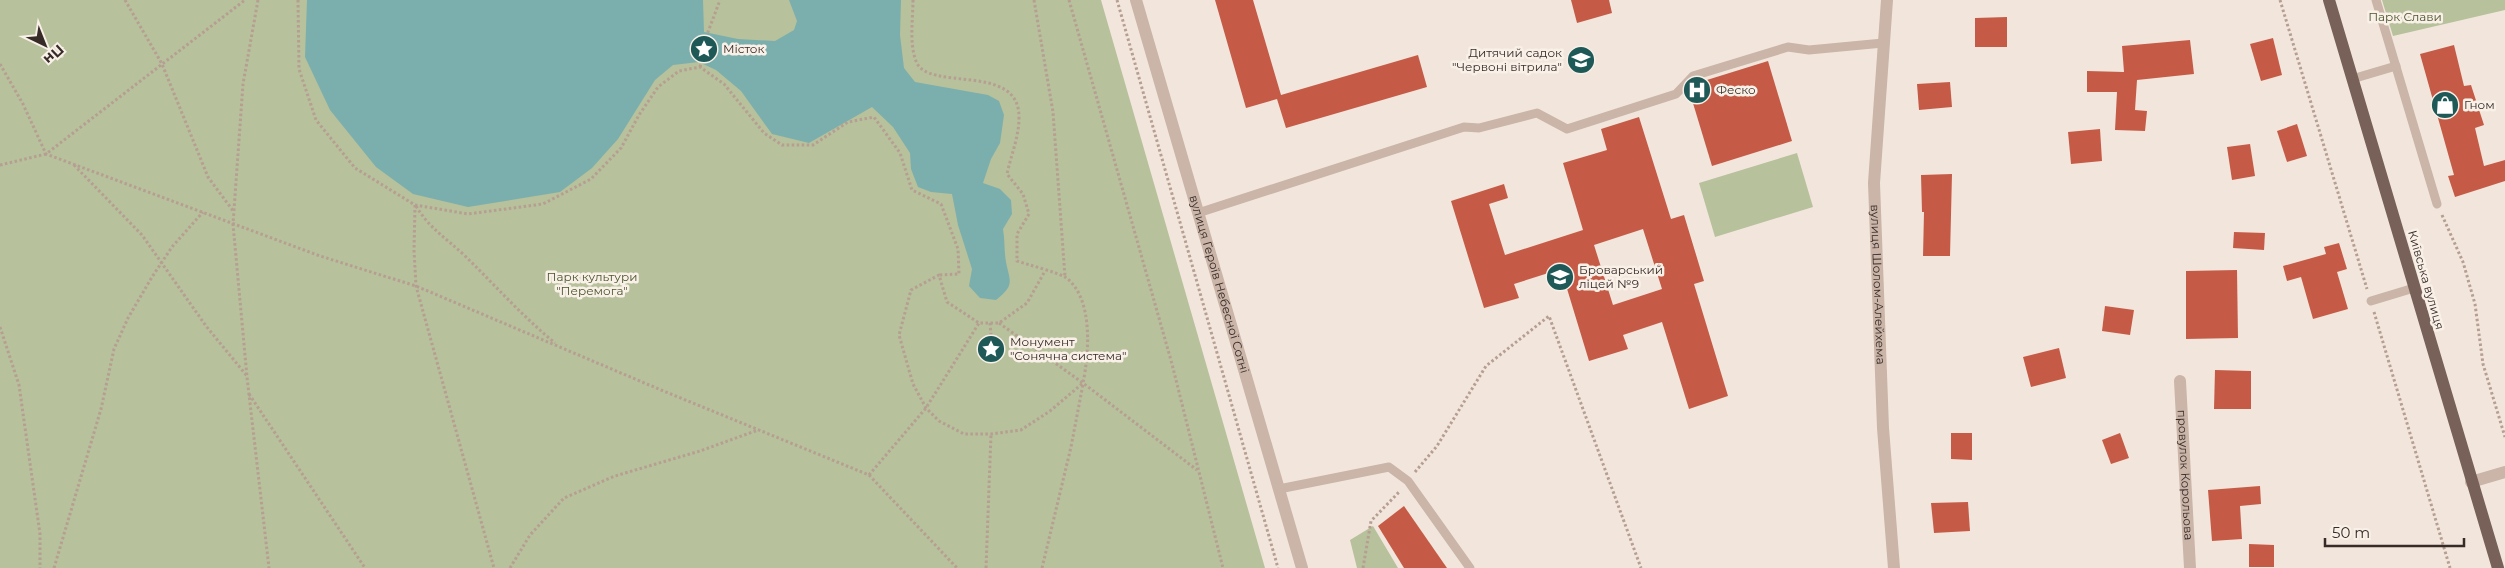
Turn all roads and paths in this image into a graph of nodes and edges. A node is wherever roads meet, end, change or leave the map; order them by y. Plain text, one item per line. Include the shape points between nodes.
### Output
1 (125, 0) edge
2 (245, 0) edge
3 (258, 0) edge
4 (298, 0) edge
5 (720, 0) edge
6 (913, 0) edge
7 (1034, 0) edge
8 (1069, 0) edge
9 (1117, 0) edge
10 (1136, 0) edge
11 (1887, 0) edge
12 (2280, 0) edge
13 (2329, 0) edge
14 (2376, 0) edge
15 (1883, 43) junction
16 (0, 64) edge
17 (162, 64) junction
18 (2396, 66) junction
19 (700, 67) junction
20 (2352, 79) junction
21 (46, 154) junction
22 (72, 163) junction
23 (0, 165) edge
24 (2437, 204) joint
25 (415, 205) junction
26 (202, 212) junction
27 (234, 212) junction
28 (1198, 213) junction
29 (233, 224) junction
30 (161, 264) junction
31 (1045, 271) junction
32 (939, 275) junction
33 (1065, 277) junction
34 (416, 286) junction
35 (2414, 288) junction
36 (2371, 301) junction
37 (979, 323) junction
38 (990, 323) junction
39 (999, 323) junction
40 (0, 327) edge
41 (558, 347) junction
42 (992, 347) dead end
43 (247, 377) junction
44 (2180, 381) dead end
45 (1083, 383) junction
46 (249, 393) junction
47 (926, 408) junction
48 (758, 430) junction
49 (990, 434) junction
50 (2505, 437) edge
51 (1197, 471) junction
52 (2505, 472) edge
53 (869, 475) junction
54 (1408, 480) junction
55 (2472, 482) junction
56 (1279, 489) junction
57 (40, 568) edge
58 (54, 568) edge
59 (270, 568) edge
60 (365, 568) edge
61 (494, 568) edge
62 (510, 568) edge
63 (957, 568) edge
64 (986, 568) edge
65 (1042, 568) edge
66 (1223, 568) edge
67 (1278, 568) edge
68 (1302, 568) edge
69 (1362, 568) edge
70 (1470, 568) edge
71 (1640, 568) edge
72 (1894, 568) edge
73 (2190, 568) edge
74 (2450, 568) edge
75 (2498, 568) edge

1 - 17 path
2 - 17 path
3 - 27 path via 243,84
4 - 25 path via 299,69 316,120 355,168
5 - 19 path
6 - 31 path via 913,46 916,62 924,71 939,76 992,82 1016,102 1018,133 1006,174 1023,194 1029,214 1017,234 1017,261
7 - 33 path via 1053,112
8 - 51 path via 1172,364
9 - 67 path
10 - 28 street, вулиця Героїв Небесної Сотні
11 - 15 street, вулиця Шолом-Алейхема
12 - 36 path
13 - 20 main road, Київська вулиця
14 - 18 lane
15 - 28 lane via 1809,50 1788,47 1693,76 1676,94 1567,129 1537,113 1479,128 1464,127
15 - 72 street, вулиця Шолом-Алейхема via 1874,183 1883,428
16 - 21 path
17 - 21 path
17 - 27 path via 208,177
18 - 20 lane
18 - 24 lane
19 - 25 path via 679,70 658,87 621,148 591,178 543,204 468,214
19 - 32 path via 724,84 764,133 782,144 813,145 848,122 874,117 900,153 912,190 941,204 958,249 958,274
20 - 35 main road, Київська вулиця
21 - 22 path
21 - 23 path
22 - 26 path
22 - 30 path via 142,235
24 - 50 path via 2463,262 2474,304 2483,364
25 - 34 path
25 - 41 path via 427,224 463,254
26 - 29 path
26 - 30 path
27 - 29 path
28 - 56 street, вулиця Героїв Небесної Сотні
29 - 34 path
29 - 43 path
30 - 43 path
30 - 58 path via 128,318 114,349 102,409
31 - 33 path
31 - 39 path via 1027,303
32 - 37 path via 947,302
32 - 47 path via 911,290 899,335 913,384
33 - 45 path via 1082,302 1088,341
34 - 41 path
34 - 61 path
35 - 36 lane
35 - 55 main road, Київська вулиця
36 - 74 path
37 - 38 path
37 - 47 path
38 - 39 path
38 - 42 path
39 - 45 path
40 - 57 path via 19,386 40,534
41 - 48 path
43 - 46 path
44 - 73 street, провулок Корольова
45 - 49 path via 1021,430
45 - 51 path
45 - 65 path
46 - 59 path
46 - 60 path
47 - 49 path via 939,421 964,434
47 - 53 path
48 - 53 path
48 - 62 path via 614,476 564,498 530,535
49 - 64 path
51 - 66 path
52 - 55 street
53 - 63 path
54 - 56 lane via 1389,467
54 - 69 path via 1371,521
54 - 70 lane
54 - 71 path via 1437,446 1486,366 1549,316
55 - 75 main road, Київська вулиця
56 - 68 street, вулиця Героїв Небесної Сотні

